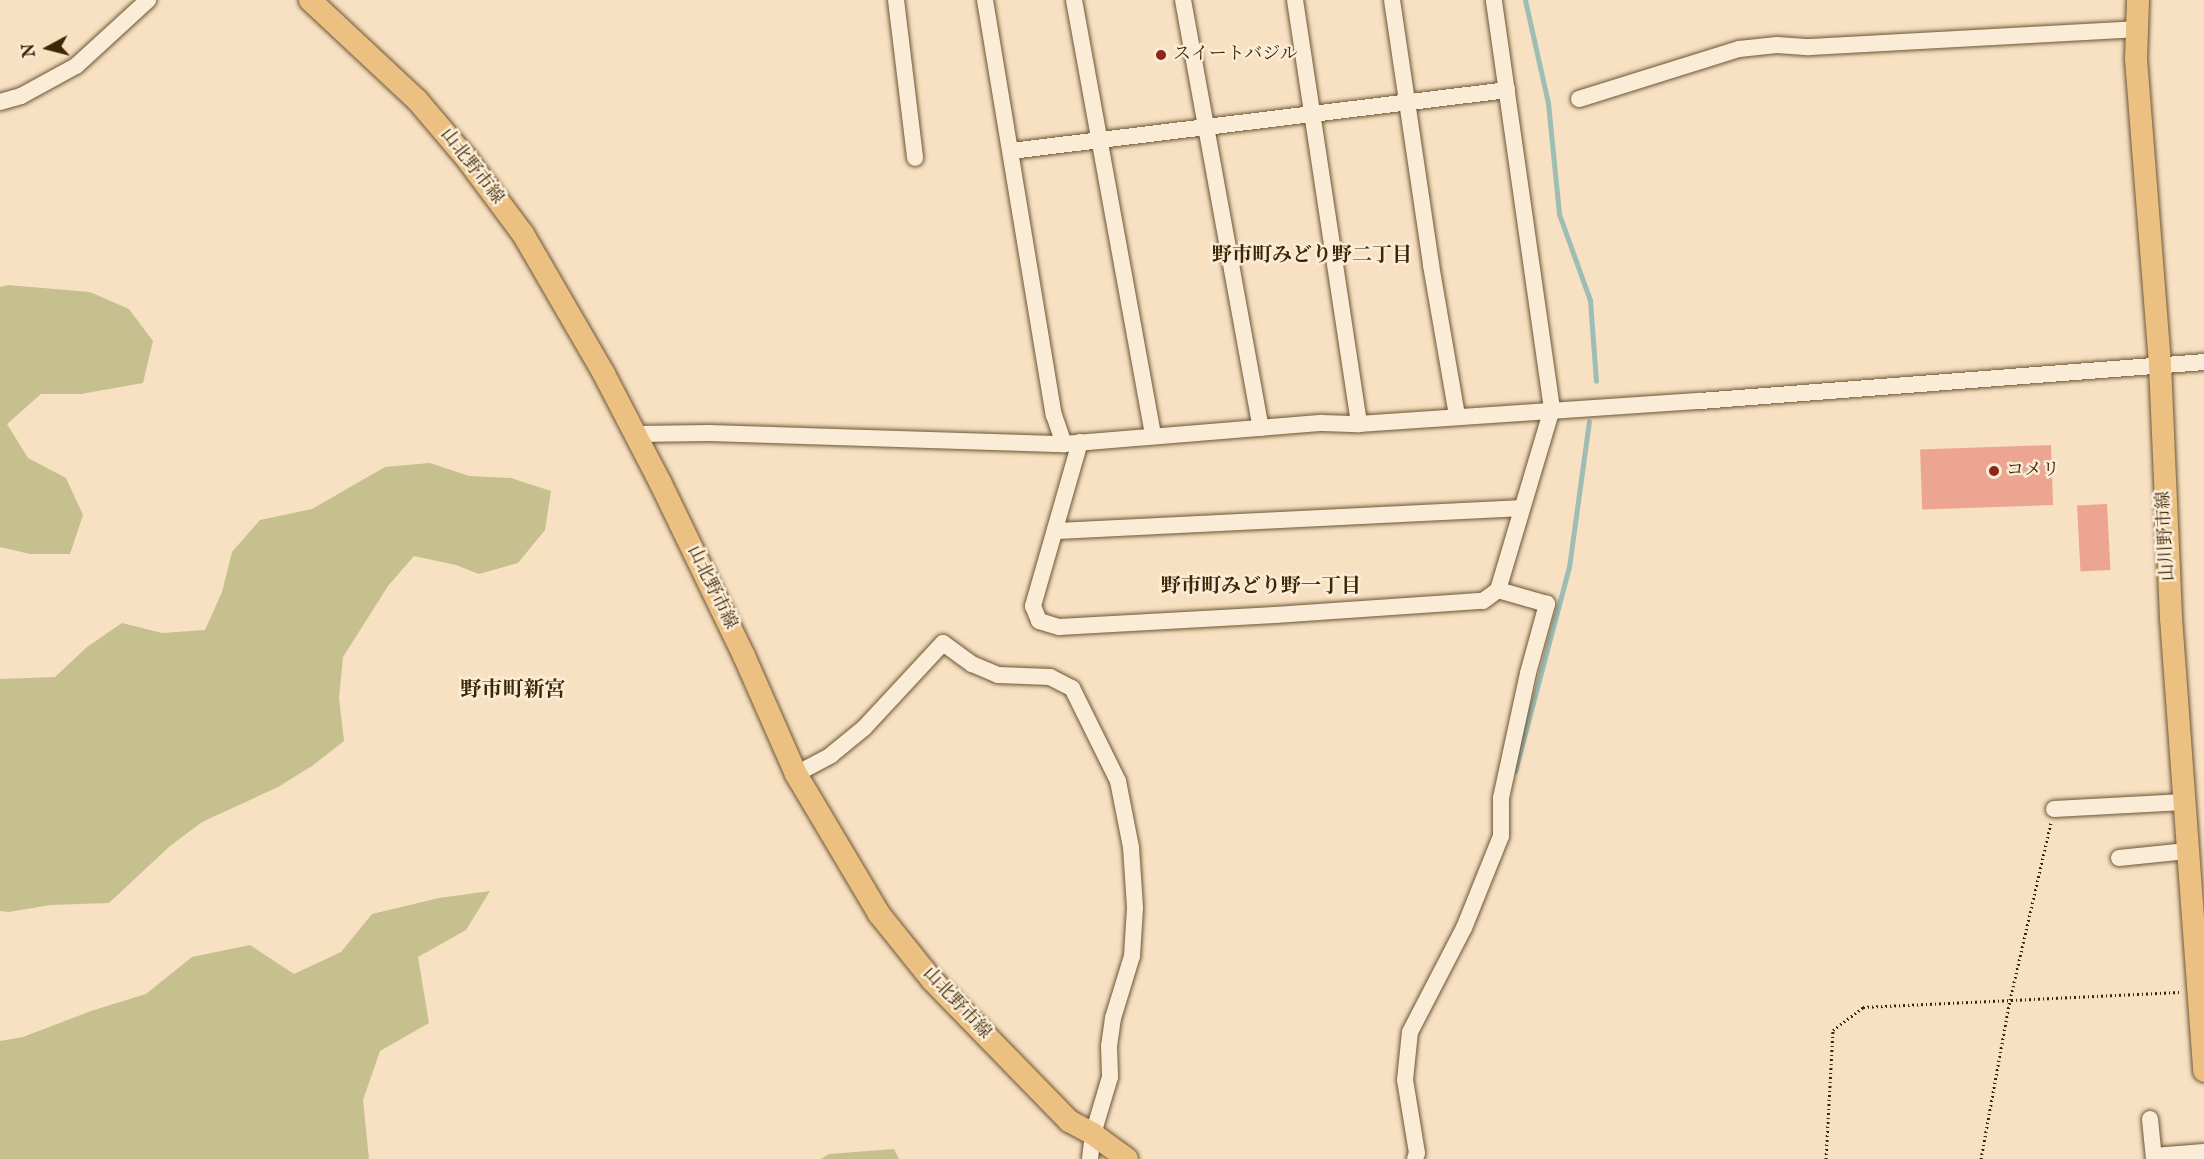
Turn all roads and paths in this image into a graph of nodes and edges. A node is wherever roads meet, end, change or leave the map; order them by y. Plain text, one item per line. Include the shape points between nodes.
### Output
1 (148, 0) edge
2 (310, 0) edge
3 (896, 0) edge
4 (985, 0) edge
5 (1074, 0) edge
6 (1184, 0) edge
7 (1295, 0) edge
8 (1392, 0) edge
9 (1494, 0) edge
10 (2138, 0) edge
11 (2137, 28) junction
12 (1507, 90) junction
13 (1579, 99) dead end
14 (0, 102) edge
15 (1408, 103) junction
16 (1313, 114) junction
17 (1208, 127) junction
18 (1101, 142) junction
19 (1011, 152) junction
20 (915, 158) dead end
21 (2204, 362) edge
22 (2160, 365) junction
23 (1552, 410) junction
24 (1457, 416) junction
25 (1359, 424) junction
26 (1261, 428) junction
27 (636, 434) junction
28 (1153, 436) junction
29 (1072, 443) junction
30 (1520, 508) junction
31 (1055, 531) junction
32 (1498, 590) junction
33 (796, 774) junction
34 (2184, 802) junction
35 (2054, 809) joint
36 (2187, 851) junction
37 (2119, 858) dead end
38 (2196, 991) junction
39 (2010, 1000) junction
40 (2204, 1071) edge
41 (2150, 1119) dead end
42 (1093, 1134) junction
43 (2204, 1152) edge
44 (2154, 1158) edge
45 (1090, 1159) edge
46 (1126, 1159) edge
47 (1415, 1159) edge
48 (1826, 1159) edge
49 (1982, 1159) edge

1 - 14 street via 76,66 21,96
2 - 27 main road, 山北野市線 via 417,100 488,187 523,234
3 - 20 street
4 - 19 street
5 - 18 street
6 - 17 street
7 - 16 street
8 - 15 street
9 - 12 street
10 - 11 main road, 山川野市線
11 - 13 street via 1739,49
11 - 22 main road, 山川野市線 via 2136,59
12 - 15 street
12 - 23 street
15 - 16 street
15 - 24 street
16 - 17 street
16 - 25 street
17 - 18 street
17 - 26 street
18 - 19 street
18 - 28 street
19 - 29 street via 1054,415
21 - 22 street
22 - 23 street
22 - 34 main road, 山川野市線
23 - 24 street
23 - 30 street
24 - 25 street
25 - 26 street
26 - 28 street
27 - 29 street
27 - 33 main road, 山北野市線 via 744,656
28 - 29 street
29 - 31 street
30 - 31 street
30 - 32 street
31 - 32 street via 1033,606 1039,621 1059,627 1483,601
32 - 47 street via 1547,604 1501,798 1501,836 1464,928 1410,1032 1405,1080 1418,1153
33 - 42 main road, 山北野市線 via 879,914 932,980 1069,1120
33 - 42 street via 831,755 864,728 943,643 972,664 998,675 1050,677 1072,688 1118,781 1131,847 1136,908 1132,956 1113,1018 1110,1077
34 - 35 street
34 - 36 main road, 山川野市線
35 - 39 path
36 - 37 street
36 - 38 main road, 山川野市線
38 - 39 path
38 - 40 main road, 山川野市線
39 - 48 path via 1863,1007 1833,1030
39 - 49 path
41 - 44 street
42 - 45 street
42 - 46 main road, 山北野市線
43 - 44 street

